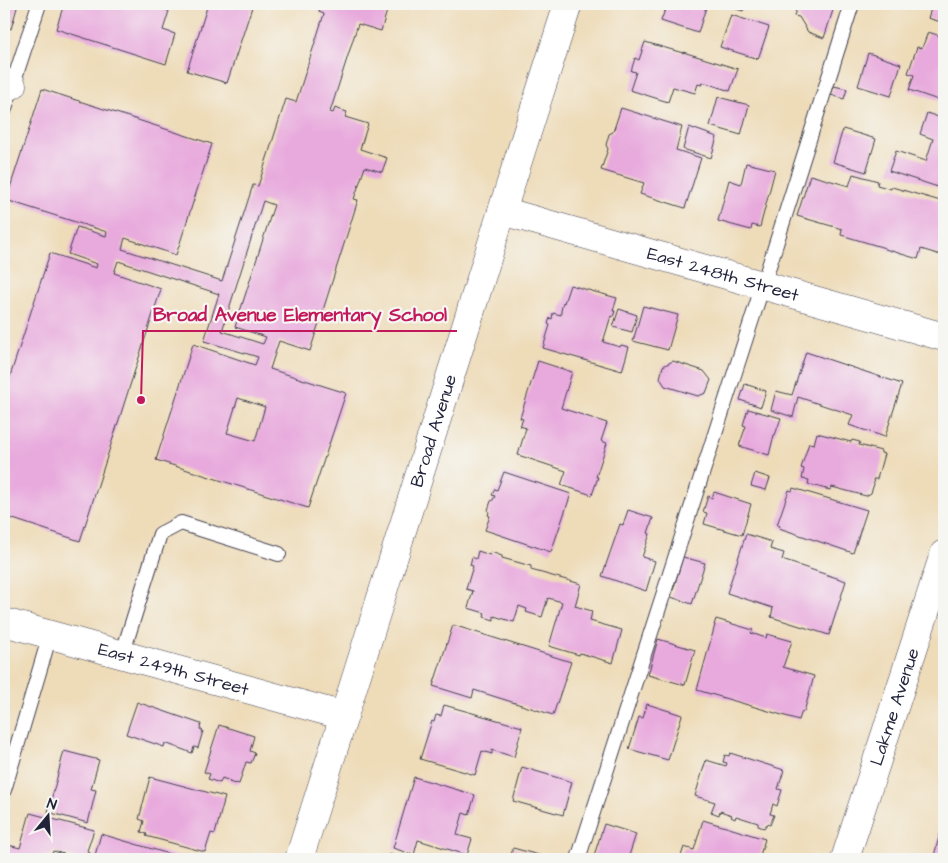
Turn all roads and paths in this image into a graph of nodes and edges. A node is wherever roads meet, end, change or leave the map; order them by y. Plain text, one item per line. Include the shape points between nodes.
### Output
1 (40, 4) edge
2 (568, 4) edge
3 (852, 4) edge
4 (8, 83) edge
5 (4, 112) edge
6 (502, 211) junction
7 (763, 285) junction
8 (944, 337) edge
9 (279, 554) dead end
10 (944, 554) edge
11 (4, 622) edge
12 (50, 635) junction
13 (122, 655) junction
14 (344, 716) junction
15 (4, 790) edge
16 (299, 859) edge
17 (578, 859) edge
18 (844, 859) edge

1 - 4 lane
2 - 6 street, Broad Avenue
3 - 7 lane
4 - 5 lane
6 - 7 street, East 248th Street
6 - 14 street, Broad Avenue
7 - 8 street, East 248th Street
7 - 17 lane
9 - 13 lane via 181,523 160,534
10 - 18 street, Lakme Avenue
11 - 12 street, East 249th Street
12 - 13 street, East 249th Street
12 - 15 lane
13 - 14 street, East 249th Street
14 - 16 street, Broad Avenue

